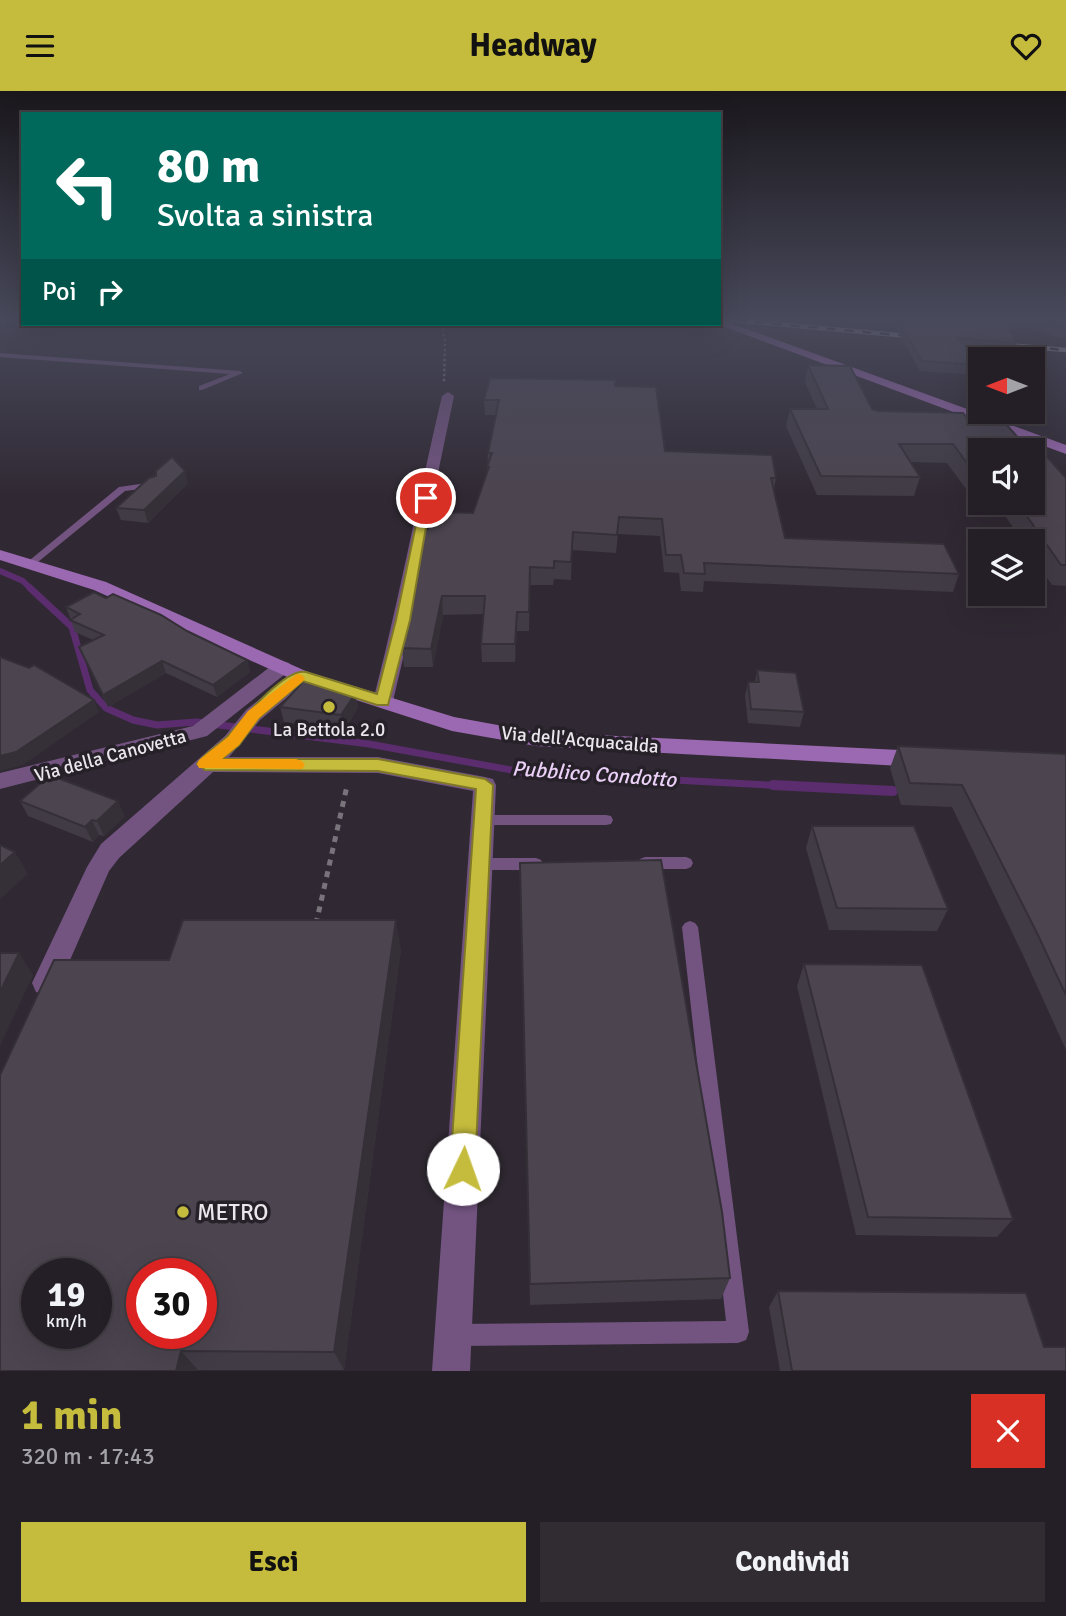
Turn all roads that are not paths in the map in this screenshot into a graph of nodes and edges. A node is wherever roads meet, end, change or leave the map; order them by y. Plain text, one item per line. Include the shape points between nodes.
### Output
1 (225, 379) edge
2 (876, 379) edge
3 (202, 388) dead end
4 (448, 396) road end
5 (1066, 450) edge
6 (154, 485) edge
7 (0, 555) edge
8 (30, 564) junction
9 (292, 671) junction
10 (383, 701) junction
11 (940, 760) edge
12 (205, 764) junction
13 (0, 781) edge
14 (482, 820) junction
15 (606, 820) dead end
16 (631, 863) edge
17 (686, 863) dead end
18 (480, 864) junction
19 (549, 864) edge
20 (690, 927) dead end
21 (33, 1011) edge
22 (453, 1335) junction
23 (451, 1371) edge

1 - 3 lane
2 - 5 street
4 - 10 street
6 - 8 lane via 122,489
7 - 8 street, Via dell'Acquacalda
8 - 9 street, Via dell'Acquacalda via 100,586
9 - 10 street, Via dell'Acquacalda
9 - 12 street via 233,741
9 - 13 street, Via della Canovetta via 200,731
10 - 11 street, Via dell'Acquacalda via 452,724 536,739
12 - 14 street via 378,765 485,785
12 - 21 street via 110,851
14 - 15 lane
14 - 18 street
16 - 17 lane
18 - 19 lane
18 - 22 street
20 - 22 lane via 738,1332
22 - 23 street

